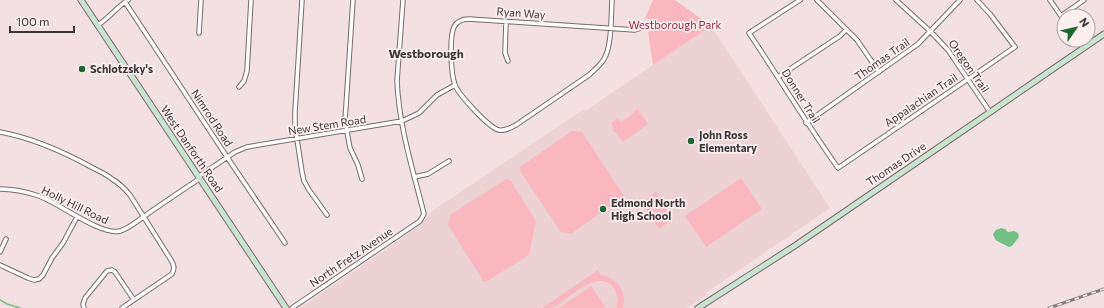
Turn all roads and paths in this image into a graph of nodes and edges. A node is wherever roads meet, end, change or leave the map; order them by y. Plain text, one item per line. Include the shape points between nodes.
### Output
1 (81, 0) edge
2 (201, 0) edge
3 (251, 0) edge
4 (302, 0) edge
5 (353, 0) edge
6 (403, 0) edge
7 (612, 0) edge
8 (800, 0) edge
9 (817, 0) edge
10 (896, 0) edge
11 (960, 0) edge
12 (976, 0) edge
13 (1050, 0) edge
14 (1084, 0) edge
15 (127, 1) edge
16 (506, 22) junction
17 (98, 25) junction
18 (647, 26) dead end
19 (610, 28) junction
20 (846, 30) junction
21 (931, 32) junction
22 (199, 33) dead end
23 (1104, 34) edge
24 (508, 61) dead end
25 (879, 72) junction
26 (778, 77) junction
27 (968, 79) junction
28 (455, 85) junction
29 (239, 87) dead end
30 (990, 112) junction
31 (402, 121) junction
32 (806, 123) junction
33 (347, 130) junction
34 (0, 132) edge
35 (296, 139) junction
36 (227, 157) junction
37 (449, 161) dead end
38 (838, 168) joint
39 (414, 177) junction
40 (199, 178) junction
41 (362, 179) dead end
42 (0, 188) edge
43 (328, 215) dead end
44 (144, 216) junction
45 (77, 217) junction
46 (6, 238) dead end
47 (285, 243) dead end
48 (0, 252) edge
49 (0, 265) edge
50 (134, 300) junction
51 (84, 308) edge
52 (122, 308) edge
53 (286, 308) edge
54 (292, 308) edge
55 (698, 308) edge

1 - 17 street, West Danforth Road
2 - 22 street
3 - 29 street via 247,71
4 - 35 street via 295,112
5 - 33 street via 345,122
6 - 31 street via 397,81
7 - 19 street
8 - 26 street, Donner Trail via 749,33
9 - 20 street
10 - 21 street, Oregon Trail
11 - 21 street, Thomas Trail
12 - 27 street, Appalachian Trail via 1015,47
13 - 14 street via 1061,16
15 - 17 street
15 - 36 street, Nimrod Road
16 - 19 street, Ryan Way
16 - 24 street via 504,53
16 - 28 street, Ryan Way via 465,19 455,26 451,67
17 - 40 street, West Danforth Road
18 - 19 street, Ryan Way via 635,30
19 - 28 street via 608,48 600,65 506,130 491,126 461,95
20 - 25 street via 857,40
20 - 26 street
21 - 25 street, Thomas Trail
21 - 27 street, Oregon Trail via 948,50
23 - 30 street, Thomas Drive
25 - 32 street, Thomas Trail
26 - 32 street, Donner Trail
27 - 30 street, Oregon Trail
27 - 38 street, Appalachian Trail
28 - 31 street, New Stem Road via 437,95 419,113
30 - 55 street, Thomas Drive via 796,245
31 - 33 street, New Stem Road
31 - 39 street
32 - 38 street, Donner Trail
33 - 35 street, New Stem Road
33 - 41 street via 350,148
34 - 44 street via 57,150 112,178 122,186
35 - 36 street, New Stem Road via 247,147
35 - 43 street via 304,181
36 - 40 street, New Stem Road
36 - 47 street, Nimrod Road
37 - 39 street via 428,174
39 - 54 street, North Fretz Avenue via 424,214 420,221
40 - 44 street, Holly Hill Road
40 - 53 street, West Danforth Road
42 - 45 street, Holly Hill Road via 39,196
44 - 45 street, Holly Hill Road via 130,227 113,232
44 - 50 street via 174,269 172,274
45 - 49 street via 39,279 28,278
46 - 48 street
50 - 51 street via 112,270 107,271 85,298
50 - 52 street

